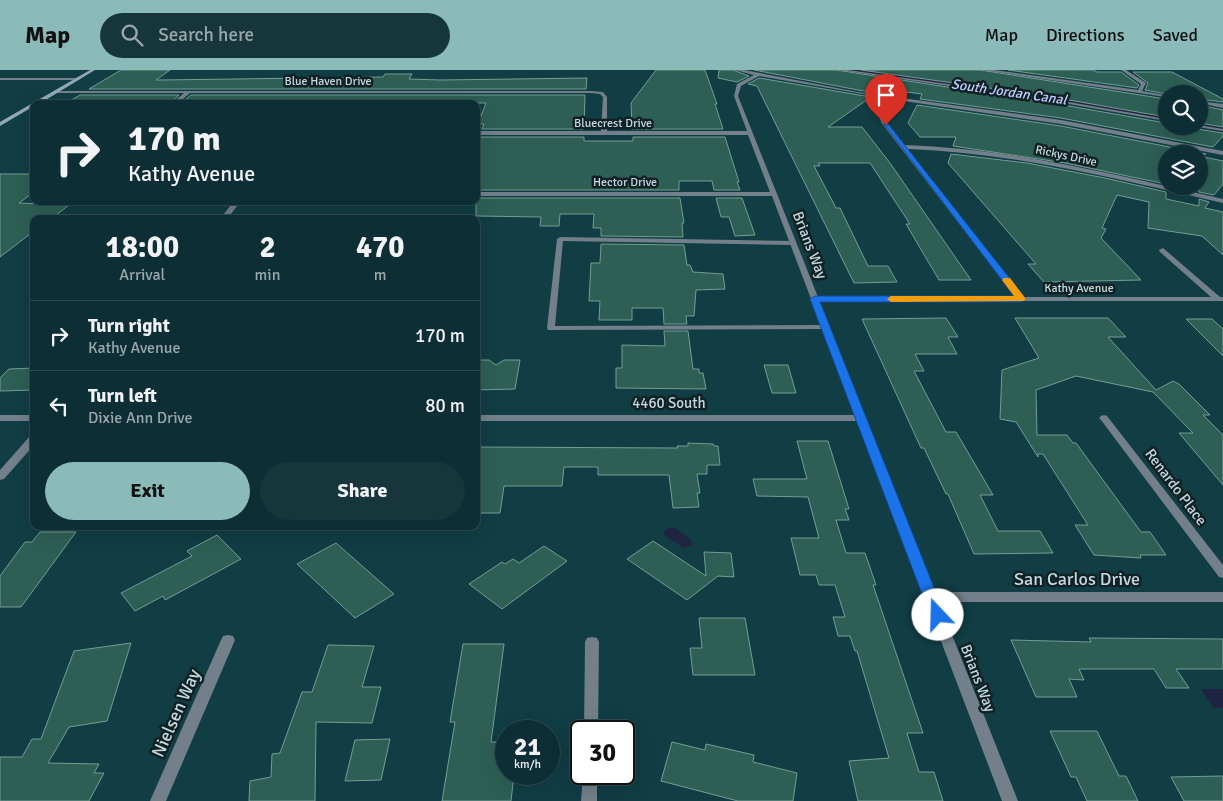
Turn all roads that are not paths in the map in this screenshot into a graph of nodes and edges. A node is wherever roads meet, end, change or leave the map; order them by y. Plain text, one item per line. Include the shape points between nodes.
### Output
1 (93, 70) edge
2 (737, 70) edge
3 (840, 70) edge
4 (984, 70) edge
5 (991, 70) edge
6 (1123, 70) edge
7 (759, 74) junction
8 (0, 79) edge
9 (78, 79) junction
10 (55, 92) junction
11 (189, 92) junction
12 (1139, 92) junction
13 (1158, 95) edge
14 (896, 98) junction
15 (41, 100) edge
16 (179, 100) edge
17 (1208, 104) edge
18 (30, 106) edge
19 (1223, 106) edge
20 (1158, 119) edge
21 (0, 124) edge
22 (1208, 128) edge
23 (1223, 130) edge
24 (480, 133) edge
25 (604, 133) junction
26 (750, 133) junction
27 (902, 147) junction
28 (1223, 153) edge
29 (480, 194) edge
30 (774, 194) junction
31 (1223, 201) edge
32 (235, 205) edge
33 (226, 215) edge
34 (793, 243) junction
35 (1163, 250) dead end
36 (815, 299) junction
37 (1021, 299) junction
38 (1221, 299) edge
39 (826, 327) junction
40 (0, 418) edge
41 (30, 418) edge
42 (480, 418) edge
43 (861, 418) junction
44 (1104, 418) dead end
45 (30, 443) edge
46 (0, 477) edge
47 (1223, 574) edge
48 (930, 597) junction
49 (1223, 597) edge
50 (228, 640) dead end
51 (592, 642) dead end
52 (590, 720) edge
53 (590, 785) edge
54 (158, 801) edge
55 (589, 801) edge
56 (1010, 801) edge

1 - 9 street
2 - 7 street
3 - 20 lane via 1046,98
4 - 5 street
5 - 12 street
6 - 12 street via 1144,84
7 - 14 street
7 - 26 street, Brians Way via 741,83 736,91
8 - 9 lane
9 - 10 street
10 - 11 street, Blue Haven Drive
10 - 15 street
11 - 16 street
11 - 25 street, Blue Haven Drive via 601,93 604,98
12 - 13 street
14 - 27 street via 884,110 882,119
14 - 28 street via 1054,121
17 - 19 street
18 - 21 street
22 - 23 lane
24 - 25 street, Bluecrest Drive
25 - 26 street, Bluecrest Drive
26 - 30 street, Brians Way
27 - 31 street, Rickys Drive via 997,153
27 - 37 street
29 - 30 street, Hector Drive
30 - 34 street, Brians Way
32 - 33 street
34 - 36 street, Brians Way
34 - 39 lane via 560,239 551,328
35 - 38 street
36 - 37 street, Kathy Avenue
36 - 39 street, Brians Way
37 - 38 street, Kathy Avenue
39 - 43 street, Brians Way
40 - 41 street
42 - 43 street, 4460 South
43 - 48 street, Brians Way
44 - 47 street, Renardo Place
45 - 46 street
48 - 49 street, San Carlos Drive
48 - 56 street, Brians Way
50 - 54 street, Nielsen Way
51 - 52 street
53 - 55 street

